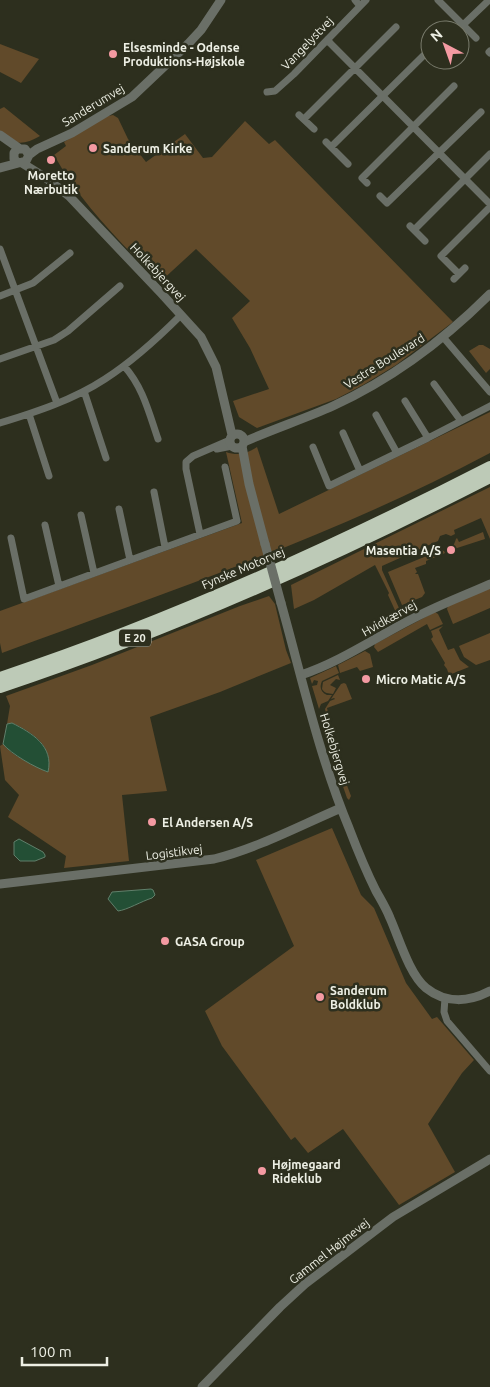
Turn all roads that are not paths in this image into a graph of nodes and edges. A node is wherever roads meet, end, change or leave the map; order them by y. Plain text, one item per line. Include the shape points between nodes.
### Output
1 (221, 0) edge
2 (366, 0) edge
3 (438, 0) edge
4 (489, 0) edge
5 (357, 3) edge
6 (458, 20) edge
7 (468, 20) edge
8 (396, 27) dead end
9 (470, 32) edge
10 (476, 38) dead end
11 (328, 39) junction
12 (420, 59) edge
13 (355, 68) junction
14 (454, 86) dead end
15 (267, 92) dead end
16 (383, 96) junction
17 (481, 112) dead end
18 (413, 126) junction
19 (314, 129) dead end
20 (0, 136) edge
21 (0, 140) edge
22 (439, 153) junction
23 (490, 154) edge
24 (21, 156) junction
25 (0, 163) edge
26 (348, 164) dead end
27 (0, 168) edge
28 (465, 179) junction
29 (367, 183) dead end
30 (380, 196) dead end
31 (490, 205) edge
32 (425, 241) dead end
33 (0, 249) edge
34 (70, 253) dead end
35 (459, 274) dead end
36 (120, 286) dead end
37 (16, 291) junction
38 (490, 294) edge
39 (0, 296) edge
40 (182, 315) junction
41 (443, 337) junction
42 (36, 347) junction
43 (0, 359) edge
44 (124, 366) junction
45 (434, 384) dead end
46 (84, 391) junction
47 (490, 392) edge
48 (406, 401) dead end
49 (57, 403) junction
50 (490, 406) edge
51 (29, 414) junction
52 (376, 415) dead end
53 (461, 421) junction
54 (0, 423) edge
55 (343, 433) dead end
56 (428, 438) junction
57 (158, 439) dead end
58 (237, 441) junction
59 (313, 446) dead end
60 (397, 453) junction
61 (106, 458) dead end
62 (225, 467) dead end
63 (490, 467) edge
64 (360, 471) junction
65 (49, 476) dead end
66 (490, 477) edge
67 (154, 492) dead end
68 (119, 509) dead end
69 (81, 515) dead end
70 (45, 525) dead end
71 (200, 534) junction
72 (11, 538) dead end
73 (165, 547) junction
74 (130, 560) junction
75 (94, 573) junction
76 (490, 584) edge
77 (59, 586) junction
78 (300, 675) junction
79 (0, 678) edge
80 (0, 687) edge
81 (341, 808) junction
82 (0, 884) edge
83 (490, 991) edge
84 (444, 998) junction
85 (490, 1072) edge
86 (490, 1159) edge
87 (202, 1387) edge

1 - 24 street, Sanderumvej via 201,30 132,97 57,140
2 - 5 street, Vangelystvej
3 - 6 street
4 - 7 street
5 - 11 street, Vangelystvej
8 - 13 street
9 - 10 street
11 - 13 street
11 - 15 street, Vangelystvej via 275,91
12 - 16 street
13 - 16 street
13 - 19 street via 302,117
14 - 18 street
16 - 18 street
16 - 26 street via 329,144
17 - 22 street
18 - 22 street
18 - 29 street via 362,178
20 - 24 street
21 - 24 street
22 - 28 street
22 - 30 street via 388,203
23 - 28 street
24 - 25 street, Sanderumvej
24 - 27 street, Sanderumvej
24 - 40 street, Holkebjergvej via 85,212
28 - 31 street
28 - 32 street via 412,228
31 - 35 street via 441,256
33 - 37 street
34 - 37 street via 33,283
36 - 42 street via 68,331
37 - 39 street
37 - 42 street
38 - 41 street, Vestre Boulevard
40 - 44 street
40 - 58 street, Holkebjergvej via 206,345 216,367
41 - 47 street
41 - 58 street, Vestre Boulevard via 401,368 333,406
42 - 43 street
42 - 49 street
44 - 46 street
44 - 57 street via 141,390
45 - 53 street
46 - 49 street
46 - 61 street
48 - 56 street
49 - 51 street
50 - 53 street
51 - 54 street
51 - 65 street
52 - 60 street
53 - 56 street
55 - 64 street
56 - 60 street
58 - 71 street via 189,458 186,462
58 - 78 street, Holkebjergvej, bridge
59 - 64 street via 328,486
60 - 64 street
62 - 71 street via 237,522
63 - 79 highway, Fynske Motorvej / E 20 via 375,525 229,590
66 - 80 highway, Fynske Motorvej / E 20 via 379,533 232,599 85,658
67 - 73 street
68 - 74 street
69 - 75 street
70 - 77 street
71 - 73 street
72 - 77 street via 24,599
73 - 74 street
74 - 75 street
75 - 77 street
76 - 78 street, Hvidkærvej via 426,611 346,657
78 - 81 street, Holkebjergvej
81 - 82 street, Logistikvej via 253,847 214,859
81 - 84 street, Holkebjergvej via 415,974 427,988
83 - 84 street via 470,999
84 - 85 street via 447,1021
86 - 87 street, Gammel Højmevej via 393,1217 305,1284

